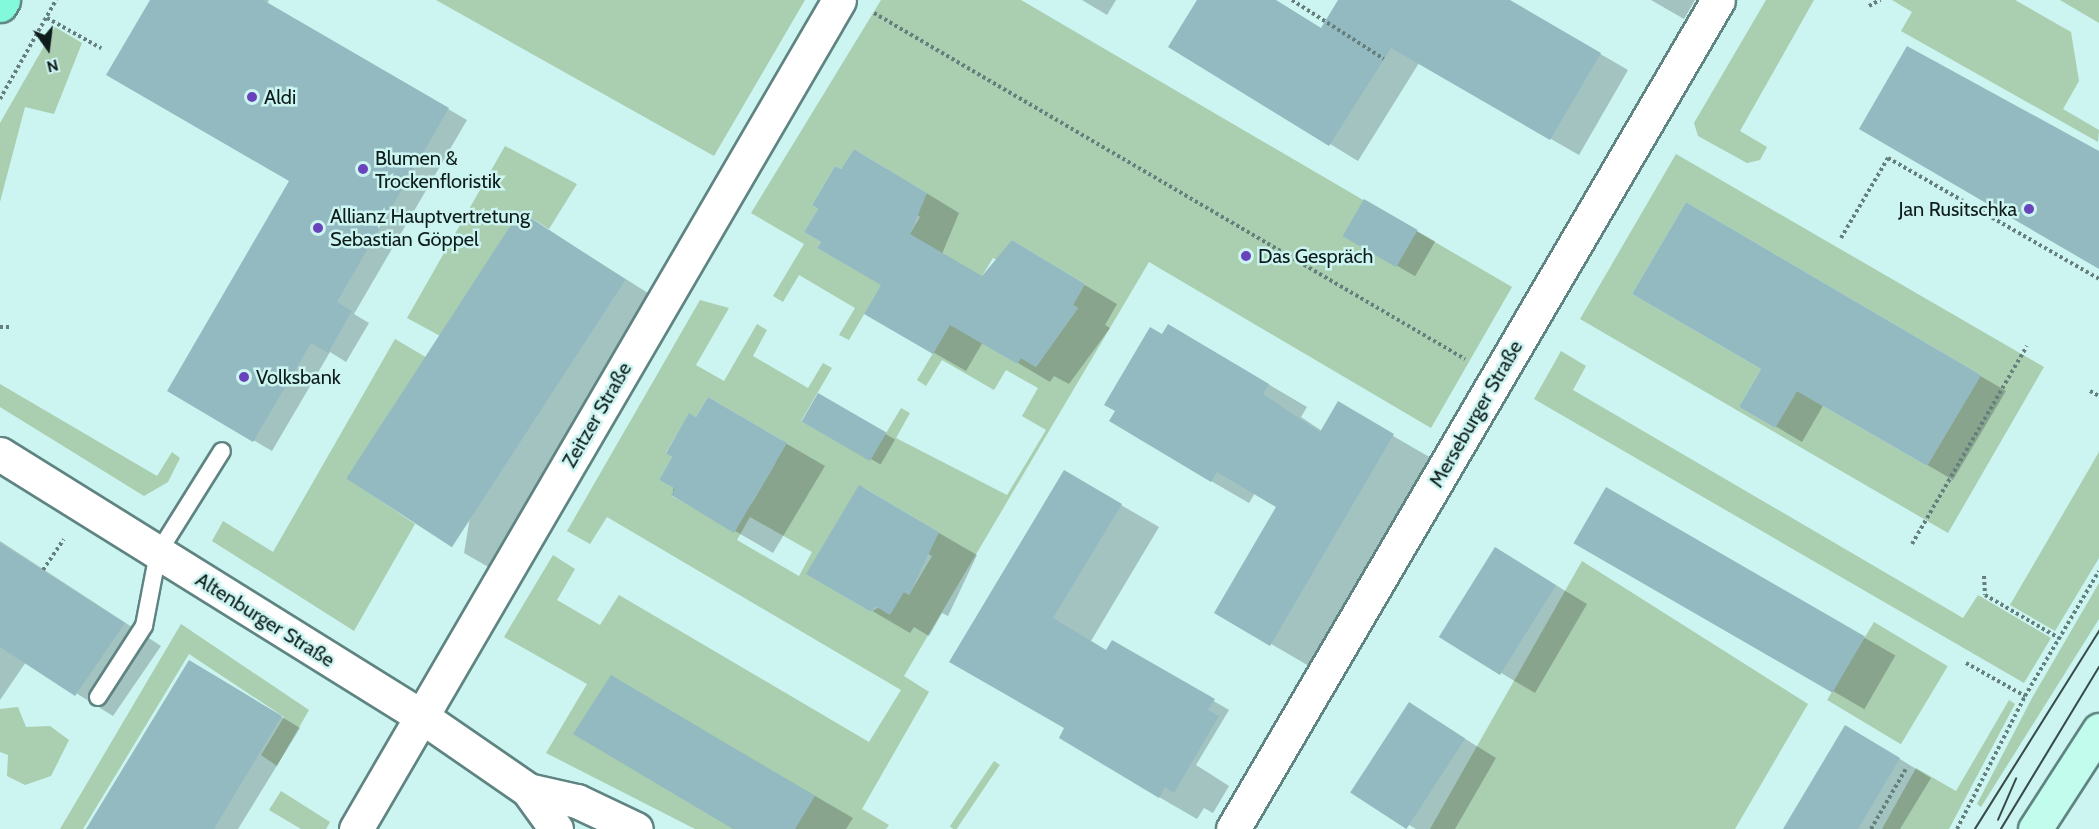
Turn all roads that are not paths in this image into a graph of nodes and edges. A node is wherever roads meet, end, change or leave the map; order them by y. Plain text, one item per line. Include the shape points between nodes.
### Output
1 (3, 0) edge
2 (1718, 0) edge
3 (851, 3) edge
4 (0, 5) edge
5 (222, 451) dead end
6 (0, 454) edge
7 (158, 553) junction
8 (98, 697) dead end
9 (418, 714) junction
10 (2099, 730) edge
11 (528, 790) junction
12 (356, 829) edge
13 (556, 829) edge
14 (636, 829) edge
15 (1233, 829) edge
16 (2035, 829) edge

1 - 4 main road
2 - 15 street, Merseburger Straße
3 - 9 street, Zeitzer Straße
5 - 7 lane
6 - 7 street, Altenburger Straße
7 - 8 lane via 144,626
7 - 9 street, Altenburger Straße
9 - 11 street, Altenburger Straße
9 - 12 street, Zeitzer Straße
10 - 16 street
11 - 13 street, Altenburger Straße
11 - 14 street, Altenburger Straße via 577,801

